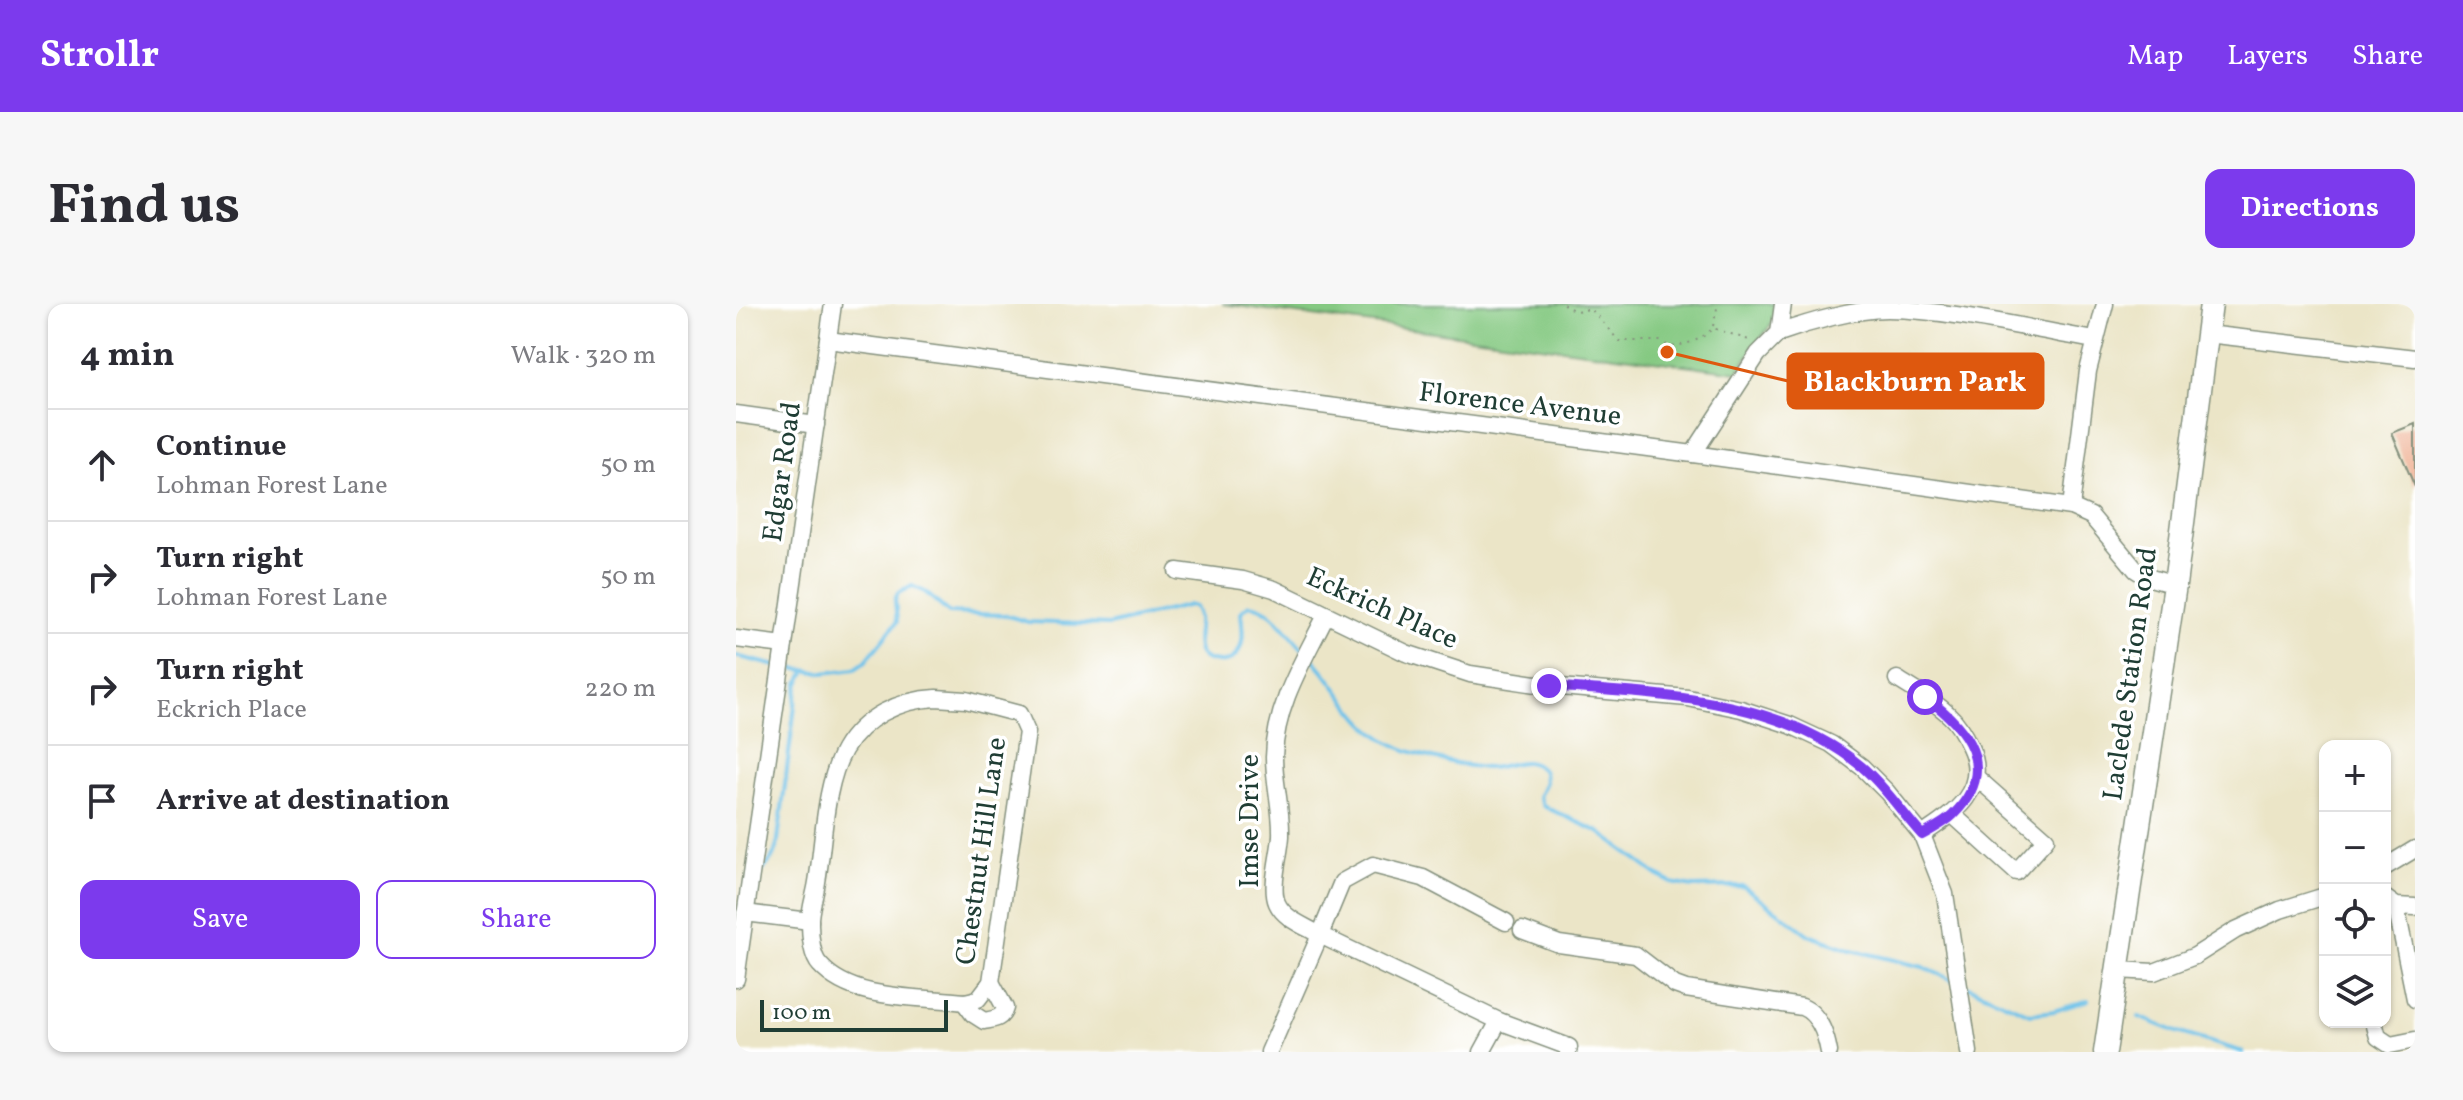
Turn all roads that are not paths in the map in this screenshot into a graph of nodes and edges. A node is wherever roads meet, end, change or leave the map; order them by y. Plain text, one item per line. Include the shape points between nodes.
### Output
1 (833, 304) edge
2 (1783, 304) edge
3 (2105, 304) edge
4 (2211, 304) edge
5 (1954, 310) edge
6 (1779, 333) junction
7 (2207, 334) junction
8 (828, 340) junction
9 (2095, 340) junction
10 (2415, 358) edge
11 (736, 414) edge
12 (816, 425) junction
13 (1693, 454) junction
14 (2071, 507) junction
15 (1177, 571) dead end
16 (2175, 585) junction
17 (1326, 615) junction
18 (736, 639) edge
19 (782, 659) junction
20 (1897, 679) dead end
21 (1976, 777) junction
22 (1953, 815) junction
23 (1922, 835) junction
24 (2415, 849) edge
25 (2391, 863) edge
26 (2319, 899) edge
27 (2391, 902) edge
28 (2391, 906) edge
29 (2415, 907) edge
30 (745, 913) junction
31 (810, 921) junction
32 (1506, 922) dead end
33 (1522, 930) dead end
34 (1320, 935) junction
35 (2117, 970) junction
36 (736, 979) edge
37 (991, 982) junction
38 (2415, 999) edge
39 (964, 1002) junction
40 (1499, 1021) junction
41 (2376, 1028) edge
42 (2415, 1040) edge
43 (1269, 1052) edge
44 (1482, 1052) edge
45 (1568, 1052) edge
46 (1829, 1052) edge
47 (1969, 1052) edge
48 (2105, 1052) edge

1 - 8 street, Edgar Road
2 - 6 street
3 - 9 street
4 - 7 main road, Laclede Station Road
5 - 6 street via 1885,309
5 - 9 street
6 - 13 street via 1764,347
7 - 10 street
7 - 16 main road, Laclede Station Road
8 - 12 street, Edgar Road
8 - 13 street, Florence Avenue
9 - 14 street
11 - 12 street
12 - 19 street, Edgar Road
13 - 14 street, Florence Avenue
14 - 16 street, Florence Avenue via 2091,516 2136,570
15 - 17 street, Eckrich Place via 1274,589
16 - 35 main road, Laclede Station Road
17 - 23 street, Eckrich Place via 1406,653 1470,674 1688,698 1790,725 1831,744 1862,767
17 - 34 street, Imse Drive via 1276,725 1274,759 1281,836 1276,902 1286,916
18 - 19 street
19 - 30 street, Edgar Road
20 - 21 street via 1950,715 1977,762
21 - 22 street
21 - 22 street via 2046,839 2016,872
22 - 23 street
23 - 47 street, Eckrich Place via 1945,894
24 - 25 street
26 - 35 street via 2280,910 2154,972
27 - 29 street
28 - 38 street
30 - 31 street
30 - 36 street, Edgar Road
31 - 37 street, Chestnut Hill Lane via 834,772 861,729 913,699 966,700 1019,714 1027,732
31 - 39 street, Chestnut Hill Lane via 817,963 841,983
32 - 34 street via 1423,878 1373,865 1342,882
33 - 46 street via 1559,944 1636,955 1686,989 1802,1007 1823,1030
34 - 40 street, Imse Drive
34 - 43 street
35 - 48 main road, Laclede Station Road
37 - 39 street, Chestnut Hill Lane via 978,999
37 - 39 street, Chestnut Hill Lane via 1005,1008 997,1019 984,1021
40 - 44 street
40 - 45 street, Imse Drive via 1569,1047
41 - 42 street via 2390,1045

